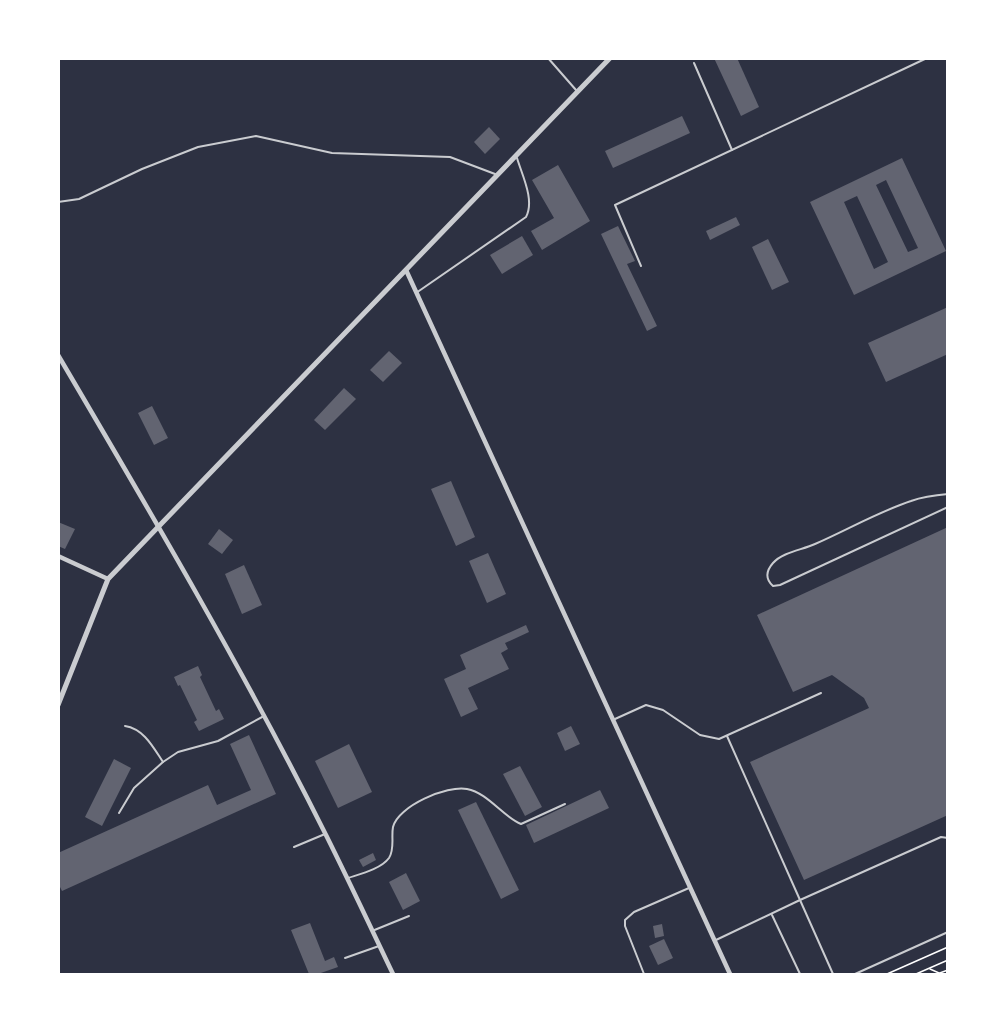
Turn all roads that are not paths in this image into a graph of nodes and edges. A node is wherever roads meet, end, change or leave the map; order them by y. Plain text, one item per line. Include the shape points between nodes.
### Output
1 (548, 58) edge
2 (610, 58) edge
3 (927, 58) edge
4 (694, 63) dead end
5 (578, 92) junction
6 (732, 150) junction
7 (516, 156) junction
8 (498, 175) junction
9 (58, 202) edge
10 (641, 266) dead end
11 (406, 270) junction
12 (416, 293) junction
13 (58, 355) edge
14 (948, 494) edge
15 (948, 507) edge
16 (158, 526) junction
17 (58, 556) edge
18 (108, 579) junction
19 (821, 693) dead end
20 (58, 705) edge
21 (264, 716) junction
22 (612, 720) junction
23 (125, 726) dead end
24 (727, 736) junction
25 (163, 762) junction
26 (565, 804) dead end
27 (120, 813) dead end
28 (325, 834) junction
29 (948, 838) edge
30 (294, 847) dead end
31 (348, 878) junction
32 (689, 888) junction
33 (800, 900) junction
34 (771, 914) junction
35 (409, 916) dead end
36 (372, 931) junction
37 (948, 932) edge
38 (714, 941) junction
39 (379, 946) junction
40 (345, 958) dead end
41 (393, 975) edge
42 (644, 975) edge
43 (730, 975) edge
44 (800, 975) edge
45 (833, 975) edge
46 (855, 975) edge

1 - 5 lane
2 - 5 street
3 - 6 lane
4 - 6 lane
5 - 7 street
6 - 10 lane via 615,205
7 - 8 street
7 - 12 lane via 529,200 526,217
8 - 9 lane via 450,157 332,153 256,136 198,147 79,199
8 - 11 street
11 - 12 street
11 - 16 street
12 - 22 street
13 - 16 street
14 - 15 lane via 913,500 786,554 768,570 768,582 780,585
16 - 18 street
16 - 21 street
17 - 18 street
18 - 20 street
19 - 24 lane
21 - 25 lane via 218,741 178,752
21 - 28 street
22 - 24 lane via 646,705 663,710 700,735 719,739
22 - 32 street
23 - 25 lane via 134,727 148,739
24 - 33 lane
25 - 27 lane via 134,788
26 - 31 lane via 521,824 467,789 430,797 398,815 393,826 392,853 387,861
28 - 30 lane
28 - 31 street
29 - 33 lane via 941,837
31 - 36 street
32 - 38 street
32 - 42 lane via 634,912 625,920
33 - 34 lane
33 - 45 lane
34 - 38 lane
34 - 44 lane
35 - 36 lane
36 - 39 street
37 - 46 lane
38 - 43 street
39 - 40 lane
39 - 41 street

